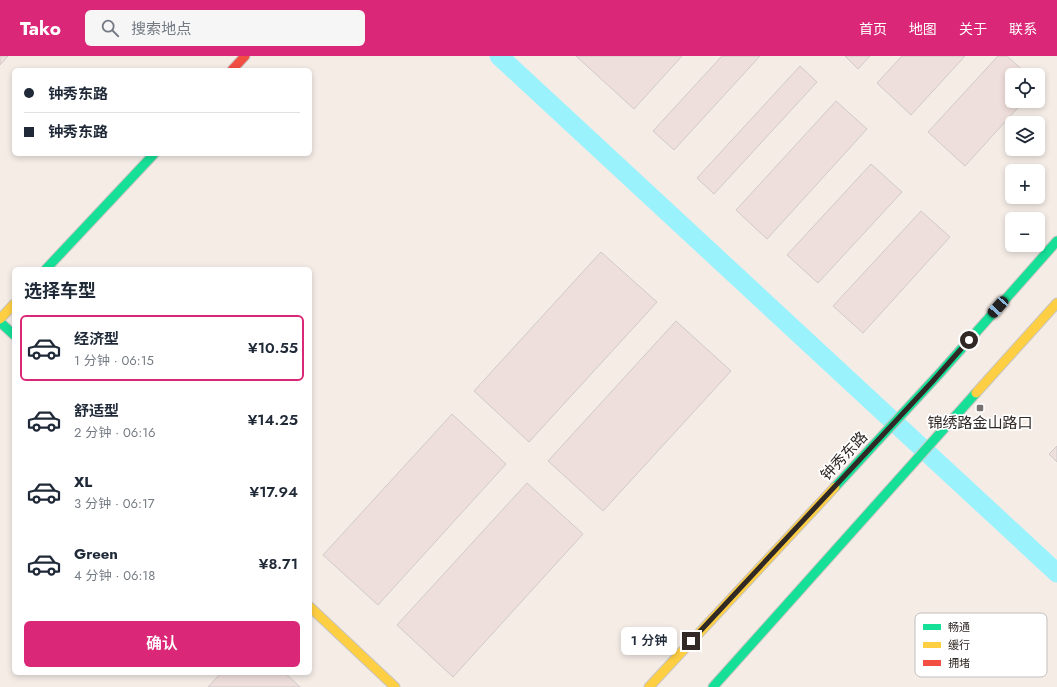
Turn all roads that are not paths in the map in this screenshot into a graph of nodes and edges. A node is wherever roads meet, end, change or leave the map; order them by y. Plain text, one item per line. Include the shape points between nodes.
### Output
1 (245, 56) edge
2 (234, 68) edge
3 (152, 156) edge
4 (1057, 241) edge
5 (48, 267) edge
6 (1057, 303) edge
7 (12, 306) edge
8 (0, 319) edge
9 (0, 322) edge
10 (12, 333) edge
11 (312, 609) edge
12 (395, 687) edge
13 (649, 687) edge
14 (713, 687) edge

1 - 2 main road
3 - 5 main road
4 - 13 main road, 钟秀东路 via 945,368
6 - 14 main road
7 - 8 main road
9 - 10 main road
11 - 12 main road

